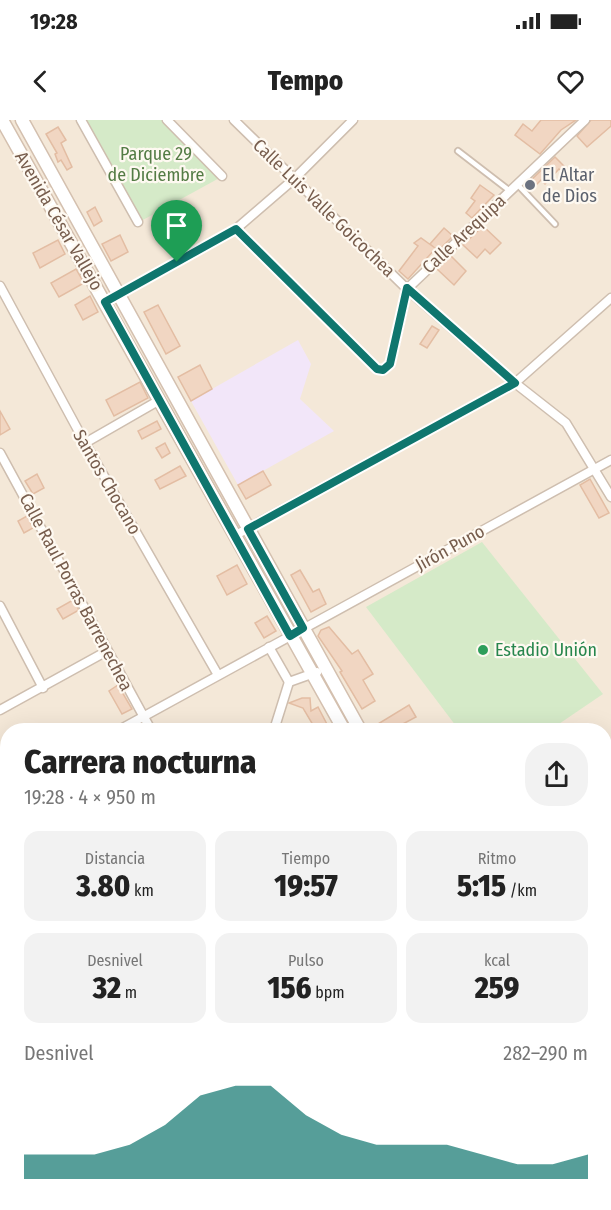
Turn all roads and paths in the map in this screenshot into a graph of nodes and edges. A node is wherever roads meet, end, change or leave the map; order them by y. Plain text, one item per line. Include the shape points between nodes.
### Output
1 (2, 120) edge
2 (22, 120) edge
3 (81, 120) edge
4 (168, 120) edge
5 (353, 120) edge
6 (585, 120) edge
7 (238, 121) edge
8 (458, 151) dead end
9 (222, 176) dead end
10 (294, 179) junction
11 (514, 187) junction
12 (138, 222) dead end
13 (555, 224) dead end
14 (236, 229) junction
15 (0, 286) edge
16 (407, 288) junction
17 (118, 295) junction
18 (611, 297) edge
19 (105, 302) junction
20 (515, 383) junction
21 (158, 401) junction
22 (85, 443) junction
23 (0, 453) edge
24 (611, 460) edge
25 (595, 469) junction
26 (611, 497) edge
27 (248, 529) junction
28 (234, 536) junction
29 (0, 606) edge
30 (303, 628) junction
31 (290, 636) junction
32 (269, 647) junction
33 (107, 651) junction
34 (325, 667) junction
35 (218, 675) junction
36 (312, 675) junction
37 (289, 682) junction
38 (44, 688) junction
39 (0, 710) edge
40 (144, 717) junction
41 (132, 723) edge
42 (147, 723) edge
43 (276, 723) edge
44 (340, 723) edge
45 (356, 723) edge

1 - 19 main road, Avenida César Vallejo
2 - 17 main road, Avenida César Vallejo
3 - 12 street
4 - 9 street
5 - 10 street
6 - 11 street, Calle Arequipa
7 - 10 street, Calle Luis Valle Goicochea
8 - 11 lane
10 - 14 street
10 - 16 street, Calle Luis Valle Goicochea
11 - 13 lane
11 - 16 street, Calle Arequipa
14 - 16 street, Calle Arequipa via 377,369 383,370 390,364
14 - 17 street
15 - 22 street, Santos Chocano
16 - 20 street, Calle Luis Valle Goicochea
17 - 19 street
17 - 27 main road, Avenida César Vallejo
18 - 20 street
19 - 21 main road, Avenida César Vallejo
20 - 25 street, Calle Luis Valle Goicochea via 566,423
20 - 27 street
21 - 22 street
21 - 28 main road, Avenida César Vallejo
22 - 35 street, Santos Chocano
23 - 33 street, Calle Raul Porras Barrenechea
24 - 25 street, Jirón Puno
25 - 26 street, Calle Luis Valle Goicochea
25 - 30 street, Jirón Puno
27 - 28 street
27 - 30 main road, Avenida César Vallejo
28 - 31 main road, Avenida César Vallejo
29 - 38 street
30 - 31 street, Jirón Puno
30 - 34 main road, Avenida César Vallejo
31 - 32 street, Jirón Puno
31 - 36 main road, Avenida César Vallejo
32 - 35 street, Jirón Puno
32 - 37 street
33 - 38 street
33 - 40 street, Calle Raul Porras Barrenechea
34 - 36 street
34 - 45 main road, Avenida César Vallejo
35 - 40 street, Jirón Puno
36 - 37 street
36 - 44 main road, Avenida César Vallejo
37 - 43 street
38 - 39 street
40 - 41 street, Jirón Puno
40 - 42 street, Calle Raul Porras Barrenechea

